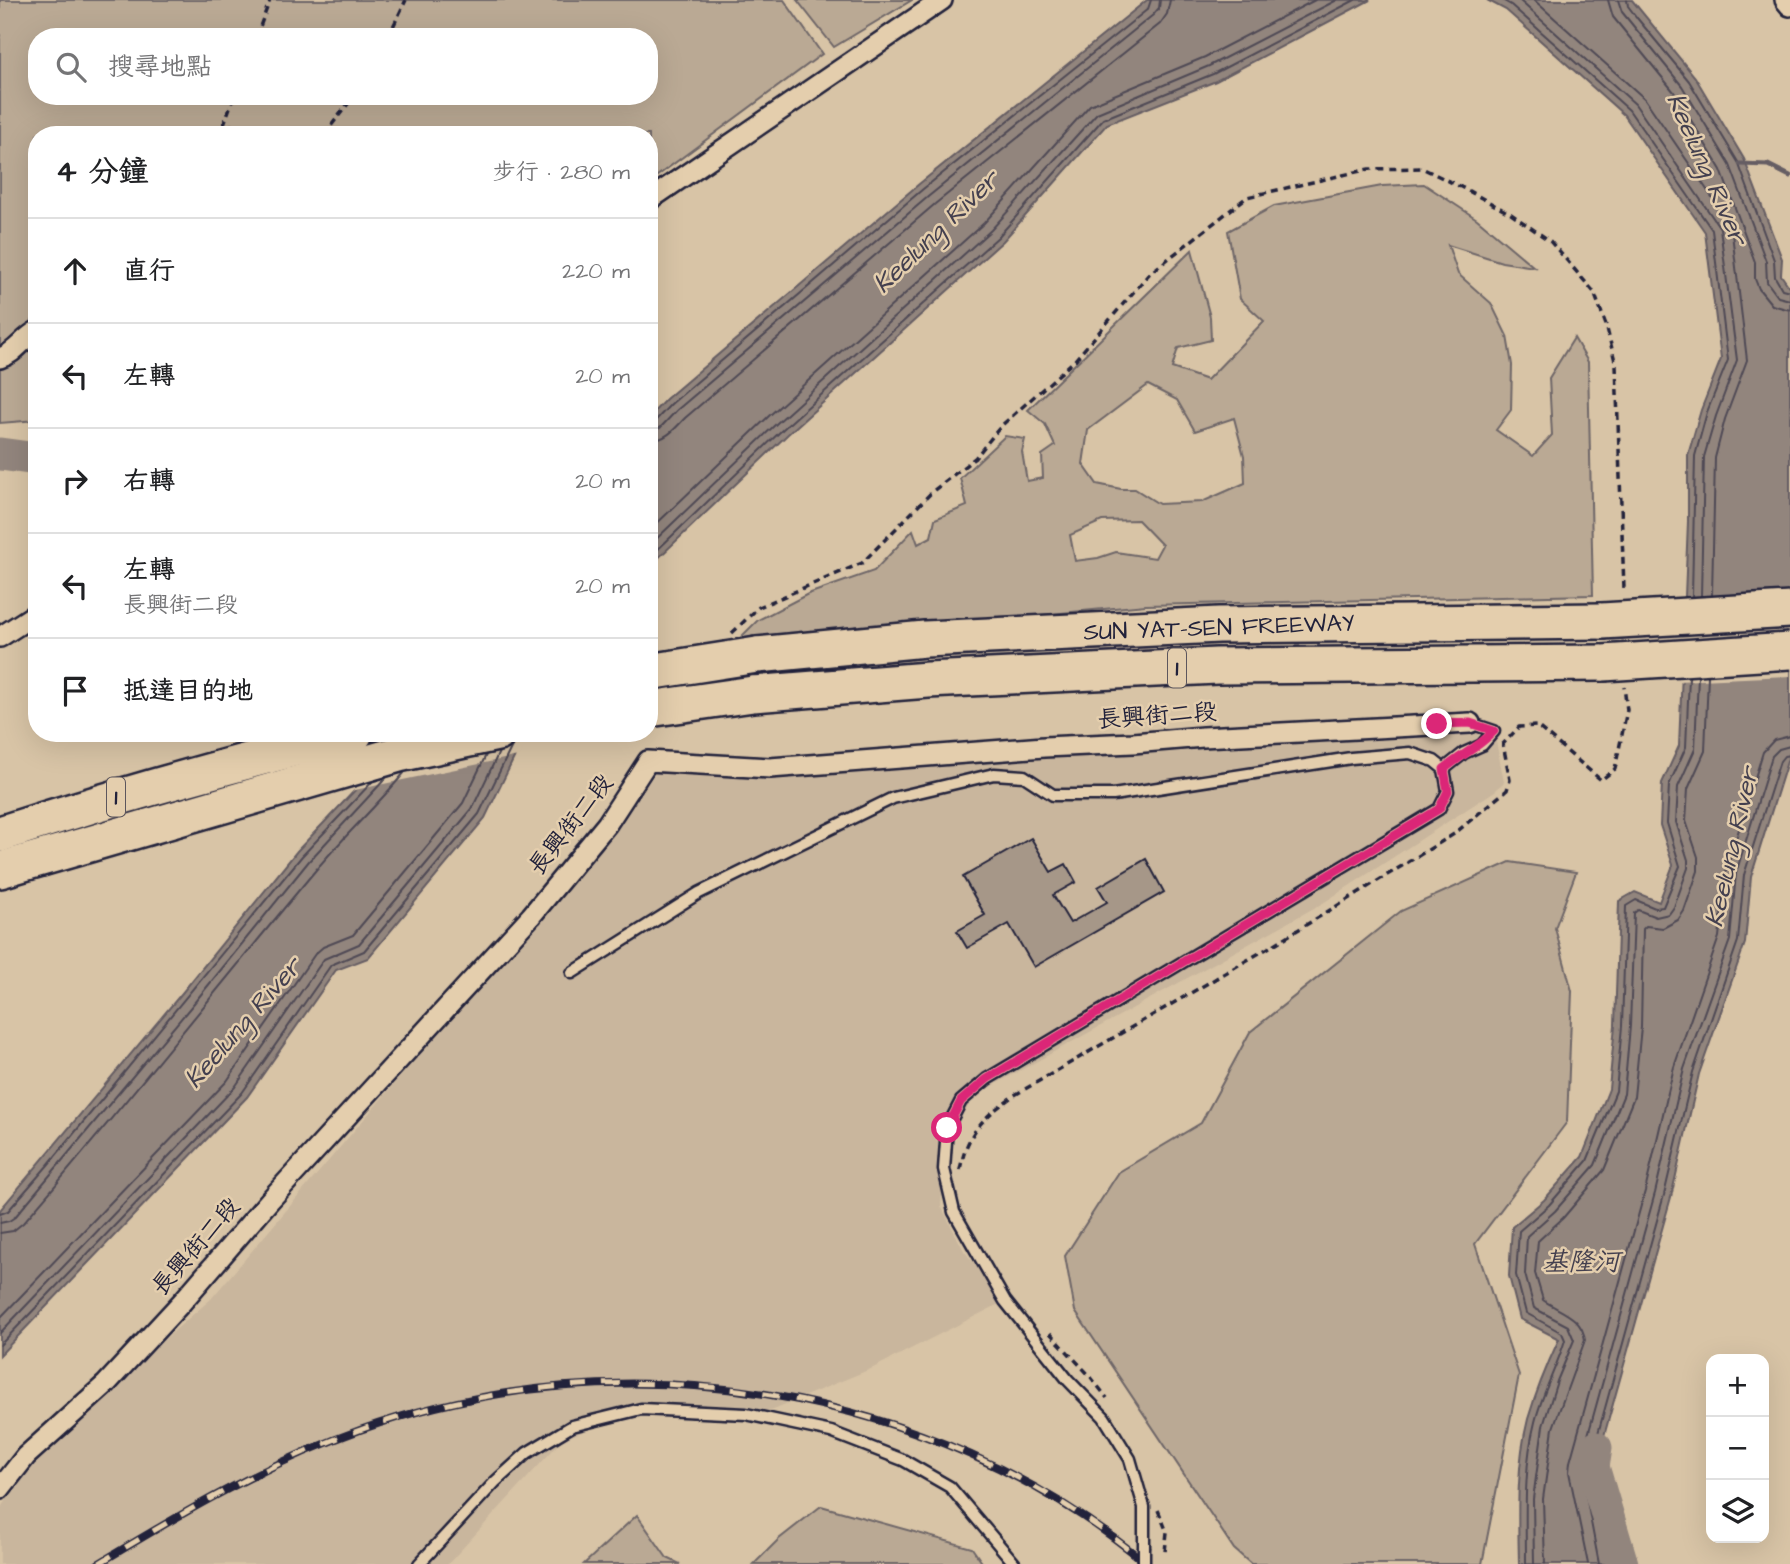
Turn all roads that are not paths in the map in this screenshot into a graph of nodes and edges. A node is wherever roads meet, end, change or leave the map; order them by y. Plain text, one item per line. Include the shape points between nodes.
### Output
1 (942, 0) edge
2 (1784, 0) edge
3 (1790, 6) edge
4 (658, 194) edge
5 (28, 336) edge
6 (0, 358) edge
7 (1790, 610) edge
8 (28, 620) edge
9 (0, 637) edge
10 (1790, 652) edge
11 (658, 669) edge
12 (658, 708) edge
13 (1470, 723) joint
14 (320, 742) edge
15 (456, 742) edge
16 (1444, 769) junction
17 (0, 834) edge
18 (0, 870) edge
19 (572, 973) dead end
20 (0, 1489) edge
21 (419, 1564) edge
22 (1015, 1564) edge
23 (1144, 1564) edge

1 - 4 street
2 - 3 street
5 - 6 street via 10,355
7 - 11 highway, SUN YAT-SEN FREEWAY / 1, bridge via 1602,621 1219,625 744,644
8 - 9 street
10 - 12 highway, SUN YAT-SEN FREEWAY / 1, bridge via 1613,675 1217,666 928,680 753,694
13 - 16 lane via 1494,731 1482,745
13 - 20 street, 長興街二段 via 770,768 648,761 607,824 531,916 182,1302 106,1384 26,1456
14 - 17 highway, 1
15 - 18 highway, 1 via 399,754
16 - 19 lane via 1410,753 1080,796 1052,795 1024,776 1012,774 962,780 893,798 699,893
16 - 23 lane, bridge via 1448,791 1439,809 987,1079 961,1101 947,1128 944,1169 954,1212 1005,1301 1104,1417 1130,1459 1144,1507
21 - 22 lane via 527,1453 572,1426 641,1409 746,1415 831,1432 903,1460 950,1487

